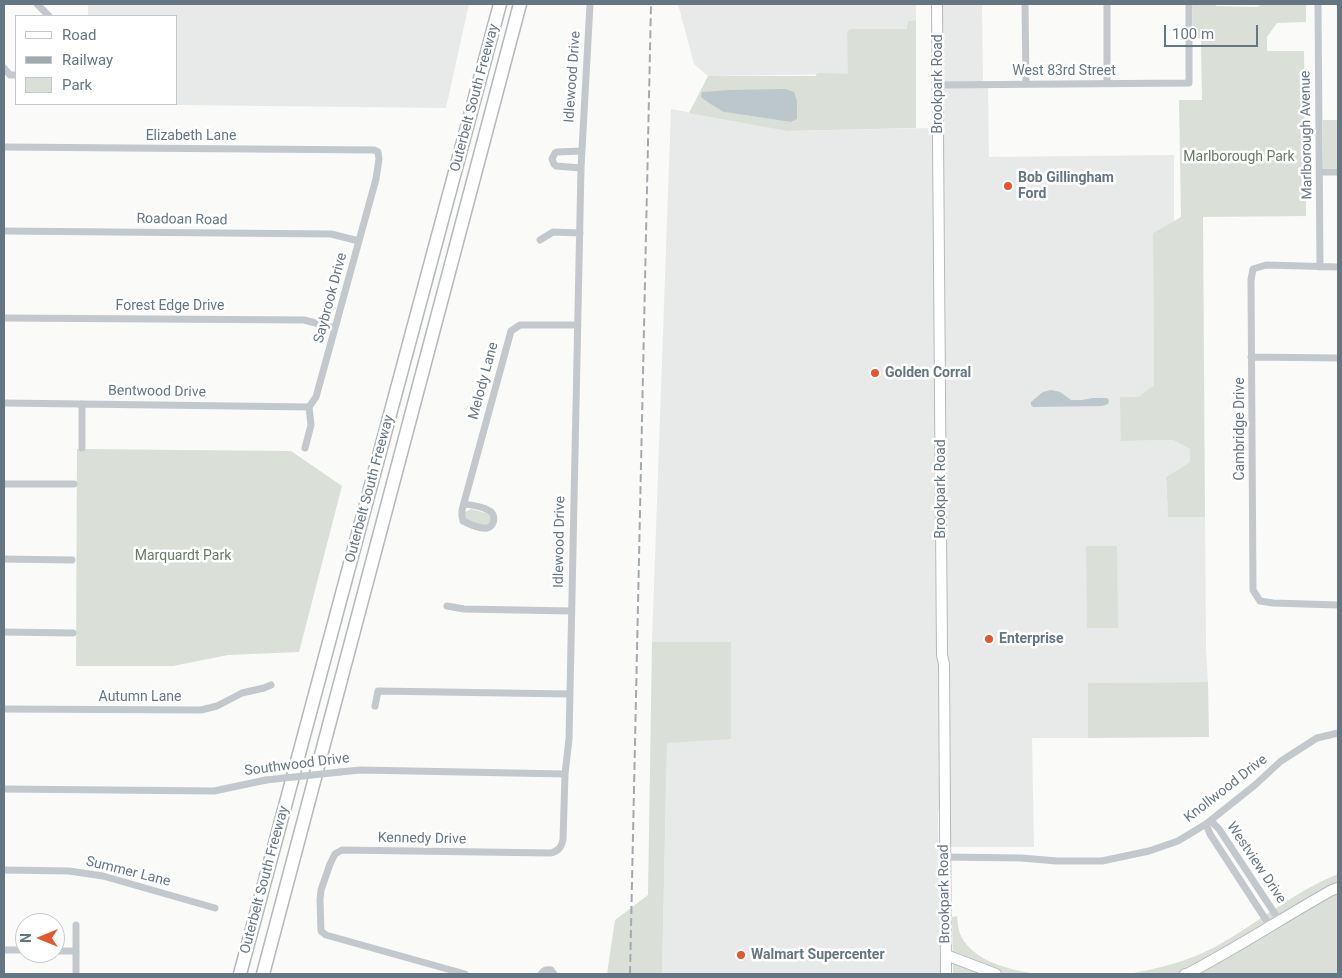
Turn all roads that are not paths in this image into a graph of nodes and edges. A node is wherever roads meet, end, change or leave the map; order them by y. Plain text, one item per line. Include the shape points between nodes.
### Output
1 (37, 4) edge
2 (500, 4) edge
3 (520, 4) edge
4 (590, 4) edge
5 (937, 4) edge
6 (1025, 4) edge
7 (1107, 4) edge
8 (1189, 4) edge
9 (1318, 4) edge
10 (48, 15) edge
11 (4, 68) edge
12 (15, 74) edge
13 (1026, 83) junction
14 (1107, 83) junction
15 (938, 85) junction
16 (4, 147) edge
17 (581, 151) junction
18 (378, 152) joint
19 (581, 168) junction
20 (1320, 172) junction
21 (1338, 172) edge
22 (4, 231) edge
23 (580, 233) junction
24 (540, 240) dead end
25 (359, 241) junction
26 (1320, 267) junction
27 (1338, 267) edge
28 (4, 318) edge
29 (578, 326) junction
30 (335, 328) junction
31 (1252, 357) junction
32 (1338, 358) edge
33 (4, 403) edge
34 (82, 404) junction
35 (309, 407) junction
36 (82, 448) dead end
37 (305, 448) dead end
38 (4, 484) edge
39 (74, 484) dead end
40 (464, 504) junction
41 (4, 559) edge
42 (72, 560) dead end
43 (1338, 605) edge
44 (447, 606) dead end
45 (571, 611) junction
46 (4, 632) edge
47 (73, 633) dead end
48 (271, 685) dead end
49 (569, 694) junction
50 (375, 706) dead end
51 (4, 709) edge
52 (1338, 734) edge
53 (565, 774) junction
54 (4, 789) edge
55 (1209, 823) junction
56 (558, 851) joint
57 (1235, 853) junction
58 (945, 857) junction
59 (1226, 859) junction
60 (4, 870) edge
61 (1255, 884) junction
62 (1338, 888) edge
63 (1246, 890) junction
64 (215, 908) dead end
65 (1275, 923) junction
66 (76, 925) dead end
67 (65, 950) edge
68 (76, 951) junction
69 (946, 955) junction
70 (76, 974) edge
71 (240, 974) edge
72 (263, 974) edge
73 (465, 974) edge
74 (541, 974) edge
75 (554, 974) edge
76 (946, 974) edge
77 (996, 974) edge
78 (1185, 974) edge

1 - 10 street
2 - 71 highway, Outerbelt South Freeway
3 - 72 highway, Outerbelt South Freeway
4 - 17 street, Idlewood Drive
5 - 15 main road, Brookpark Road
6 - 13 street
7 - 14 street
8 - 14 street, West 83rd Street via 1189,83
9 - 20 street, Marlborough Avenue
11 - 12 street
13 - 14 street, West 83rd Street
13 - 15 street, West 83rd Street
15 - 58 main road, Brookpark Road
16 - 18 street, Elizabeth Lane
17 - 19 street, Idlewood Drive
17 - 19 street via 557,152 552,159 556,166
18 - 25 street, Saybrook Drive via 376,179
19 - 23 street, Idlewood Drive
20 - 21 street
20 - 26 street, Marlborough Avenue
22 - 25 street, Roadoan Road via 331,234
23 - 24 street via 552,232
23 - 29 street, Idlewood Drive
25 - 30 street, Saybrook Drive
26 - 27 street
26 - 31 street, Cambridge Drive via 1266,264 1253,269
28 - 30 street, Forest Edge Drive via 304,320
29 - 40 street, Melody Lane via 520,324 511,331
29 - 45 street, Idlewood Drive
30 - 35 street, Saybrook Drive via 316,397
31 - 32 street
31 - 43 street, Cambridge Drive via 1253,590 1260,601
33 - 34 street, Bentwood Drive
34 - 35 street, Bentwood Drive
34 - 36 street
35 - 37 street, Saybrook Drive via 311,425
38 - 39 street
40 - 40 street via 463,521 483,528 492,526 494,515 490,510
41 - 42 street
44 - 45 street
45 - 49 street, Idlewood Drive
46 - 47 street
48 - 51 street, Autumn Lane via 201,710
49 - 50 street via 378,691
49 - 53 street, Idlewood Drive
52 - 55 street, Knollwood Drive via 1317,738 1281,761
53 - 54 street, Southwood Drive, bridge via 360,770 266,780 214,791
53 - 56 street, Idlewood Drive via 563,840
55 - 57 street, Westview Drive via 1219,829
55 - 58 street, Knollwood Drive via 1178,841 1102,861
55 - 59 street, Westview Drive via 1210,834
56 - 73 street, Kennedy Drive via 342,850 335,854 320,900 321,931
57 - 59 street
57 - 61 street, Westview Drive
58 - 69 main road, Brookpark Road
59 - 63 street, Westview Drive
60 - 64 street, Summer Lane via 70,871 103,876
61 - 63 street
61 - 65 street, Westview Drive
62 - 65 main road
63 - 65 street, Westview Drive
65 - 78 main road
66 - 68 street
67 - 68 street
68 - 70 street
69 - 76 main road, Brookpark Road
69 - 77 main road
74 - 75 street via 548,969

